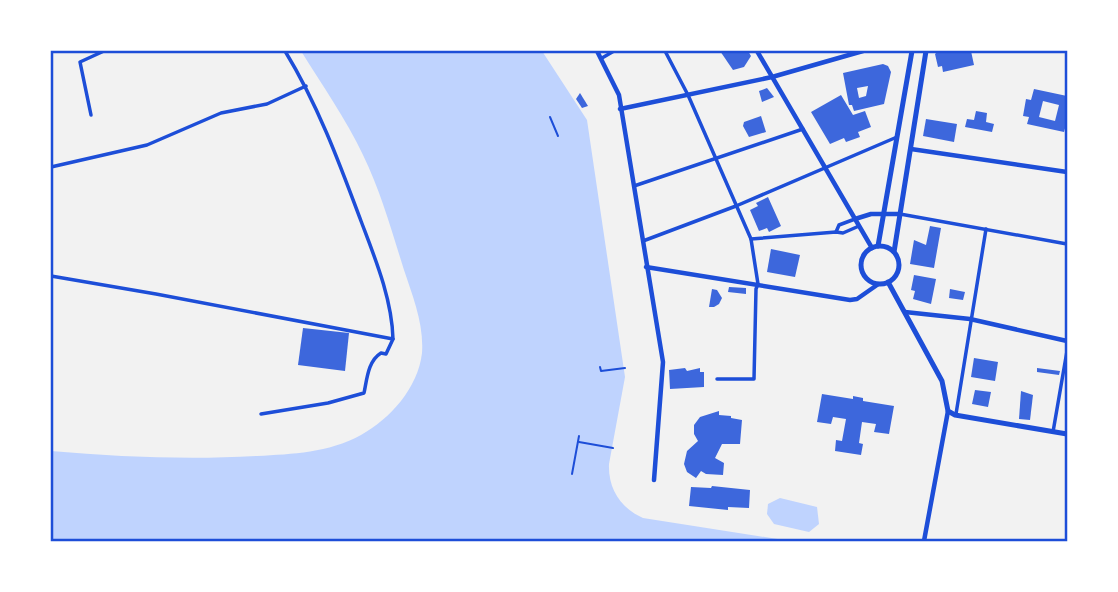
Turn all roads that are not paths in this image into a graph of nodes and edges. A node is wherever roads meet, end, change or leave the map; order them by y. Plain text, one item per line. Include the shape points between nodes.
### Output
1 (104, 51) edge
2 (285, 51) edge
3 (597, 51) edge
4 (614, 51) edge
5 (665, 51) edge
6 (757, 51) edge
7 (863, 51) edge
8 (912, 51) edge
9 (926, 51) edge
10 (602, 58) junction
11 (772, 77) junction
12 (306, 86) junction
13 (688, 95) junction
14 (620, 109) junction
15 (91, 115) dead end
16 (803, 129) junction
17 (897, 137) junction
18 (911, 149) junction
19 (715, 159) junction
20 (51, 167) edge
21 (825, 168) junction
22 (1067, 172) edge
23 (634, 186) junction
24 (736, 206) junction
25 (884, 213) junction
26 (900, 214) junction
27 (855, 219) junction
28 (859, 226) junction
29 (986, 229) junction
30 (836, 232) junction
31 (751, 239) junction
32 (641, 241) junction
33 (1067, 244) edge
34 (875, 247) junction
35 (894, 252) junction
36 (646, 267) junction
37 (51, 276) edge
38 (888, 282) junction
39 (758, 284) junction
40 (877, 285) junction
41 (905, 312) junction
42 (970, 319) junction
43 (393, 339) junction
44 (1067, 341) edge
45 (1067, 351) edge
46 (718, 379) dead end
47 (948, 411) junction
48 (261, 414) dead end
49 (955, 415) junction
50 (1053, 432) junction
51 (1067, 434) edge
52 (654, 480) dead end
53 (924, 541) edge

1 - 15 street via 80,62
2 - 12 street
3 - 10 street
4 - 10 street
5 - 13 street
6 - 11 street
7 - 11 street
8 - 17 main road
9 - 18 main road
10 - 14 street via 619,95
11 - 13 street
11 - 16 street
12 - 20 street via 267,104 221,113 147,145
12 - 43 street via 371,247
13 - 14 street
13 - 19 street
14 - 23 street
16 - 19 street
16 - 21 street
17 - 21 street
17 - 25 main road
18 - 22 street
18 - 26 main road
19 - 23 street
19 - 24 street
21 - 24 street
21 - 27 street
23 - 32 street
24 - 31 street
24 - 32 street
25 - 26 street
25 - 27 street
25 - 34 main road
26 - 29 street
26 - 35 main road
27 - 28 street
27 - 30 street via 839,225
28 - 30 street
28 - 34 street
29 - 33 street
29 - 42 street
30 - 31 street
31 - 39 street
32 - 36 street
34 - 35 main road
34 - 40 main road via 863,257 862,270
35 - 38 main road via 899,269
36 - 39 street
36 - 52 street via 663,362
37 - 43 street
38 - 40 main road
38 - 41 main road
39 - 40 street via 850,300
39 - 46 street via 754,379
41 - 42 street
41 - 47 main road via 942,381
42 - 44 street
42 - 49 street
43 - 48 street via 386,354 381,353 371,364 364,393
45 - 50 street
47 - 49 main road
47 - 53 street
49 - 50 main road
50 - 51 main road

